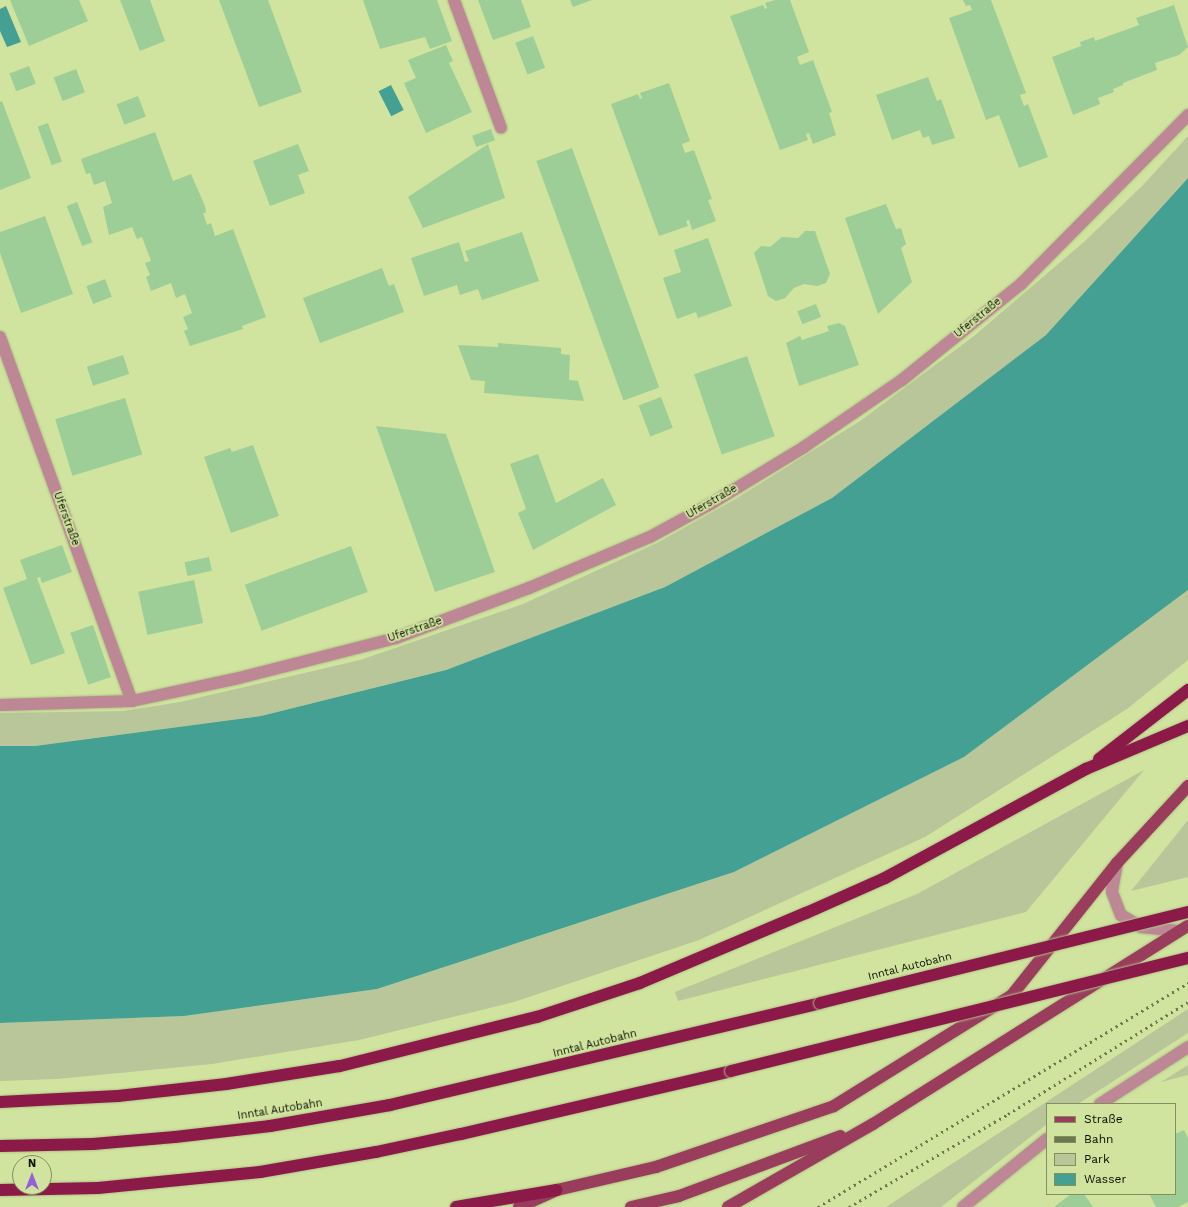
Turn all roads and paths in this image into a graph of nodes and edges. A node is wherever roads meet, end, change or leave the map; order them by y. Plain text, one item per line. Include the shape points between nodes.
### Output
1 (454, 0) edge
2 (1188, 115) edge
3 (501, 128) dead end
4 (0, 337) edge
5 (1188, 690) edge
6 (132, 701) junction
7 (0, 705) edge
8 (1188, 726) edge
9 (1086, 768) junction
10 (1188, 786) edge
11 (1117, 863) junction
12 (1188, 912) edge
13 (1183, 929) edge
14 (1188, 958) edge
15 (1188, 1047) edge
16 (0, 1102) edge
17 (1102, 1103) edge
18 (873, 1124) junction
19 (1046, 1140) edge
20 (0, 1146) edge
21 (0, 1190) edge
22 (557, 1190) junction
23 (456, 1207) edge
24 (518, 1207) edge
25 (631, 1207) edge
26 (728, 1207) edge
27 (963, 1207) edge

1 - 3 street
2 - 6 street, Uferstraße via 1021,284 902,380 804,447 712,503 650,537 529,588 396,638 239,678
4 - 6 street, Uferstraße
5 - 9 highway
6 - 7 street, Uferstraße
8 - 9 highway
9 - 16 highway via 885,878 726,949 640,983 537,1017 332,1067 125,1095
10 - 11 main road
11 - 13 street via 1112,892 1120,915 1141,927
11 - 22 main road via 1012,995 834,1106 656,1167
12 - 20 highway, Inntal Autobahn, bridge via 513,1077 352,1112 270,1126 174,1137 93,1144
13 - 18 main road
14 - 21 highway, bridge via 731,1071 376,1152 260,1172 98,1188
15 - 17 street
18 - 25 main road via 679,1196
18 - 26 main road
19 - 27 street
22 - 23 highway
22 - 24 main road

